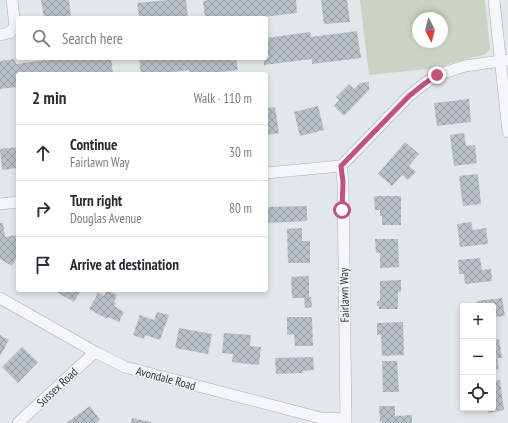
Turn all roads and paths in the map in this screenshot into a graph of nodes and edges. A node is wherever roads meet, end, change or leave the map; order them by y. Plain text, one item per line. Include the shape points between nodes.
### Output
1 (12, 0) edge
2 (494, 0) edge
3 (0, 35) edge
4 (504, 61) edge
5 (508, 132) edge
6 (341, 166) junction
7 (268, 173) edge
8 (16, 202) edge
9 (0, 204) edge
10 (0, 298) edge
11 (95, 352) junction
12 (346, 421) edge
13 (18, 423) edge

1 - 3 street via 15,27 9,34
2 - 4 street
4 - 5 street
4 - 6 street via 465,66 437,75 409,96
6 - 7 street
6 - 12 street, Fairlawn Way
8 - 9 street
10 - 11 street, Avondale Road
11 - 12 street, Avondale Road via 125,367 321,418
11 - 13 street, Sussex Road

